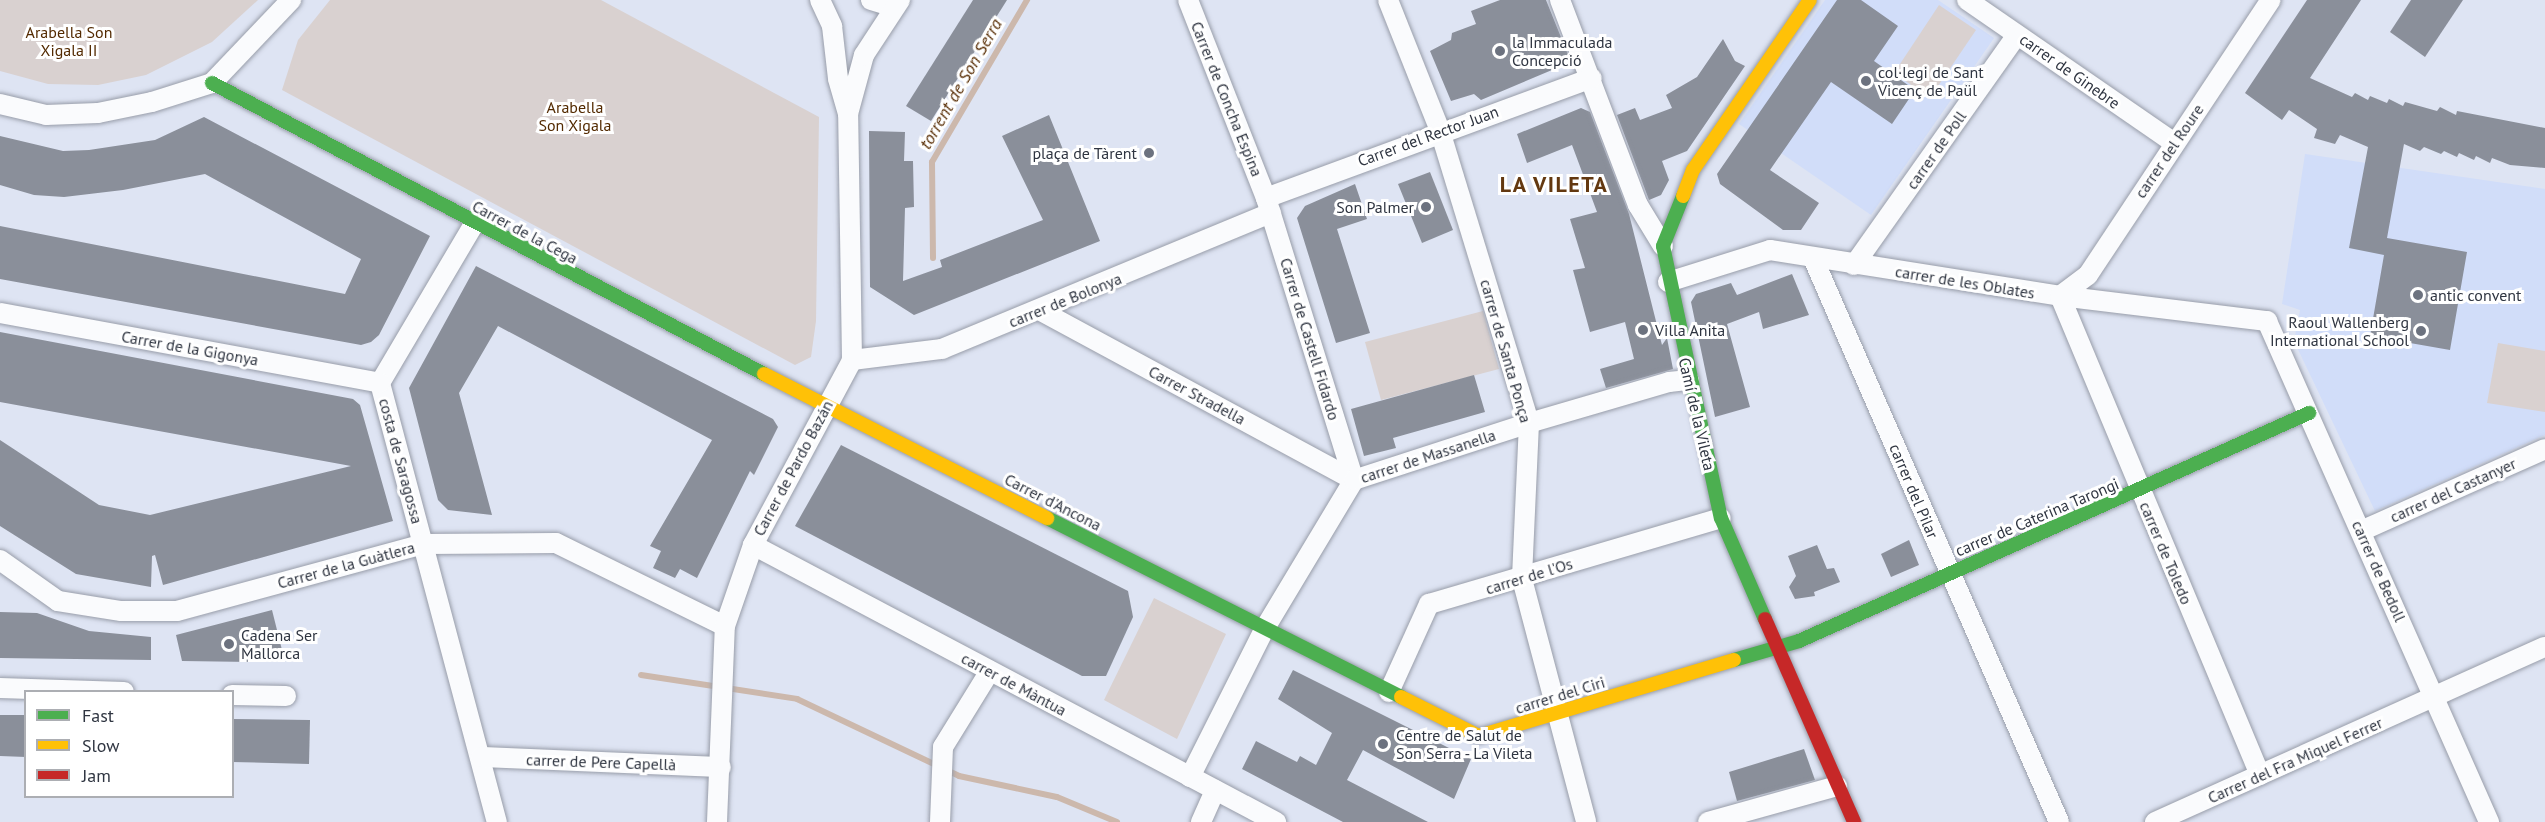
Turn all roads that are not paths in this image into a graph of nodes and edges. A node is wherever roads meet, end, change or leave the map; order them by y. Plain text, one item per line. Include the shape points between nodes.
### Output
1 (291, 0) edge
2 (820, 0) edge
3 (871, 0) edge
4 (1188, 0) edge
5 (1388, 0) edge
6 (1560, 0) edge
7 (1810, 0) edge
8 (1967, 0) edge
9 (2271, 0) edge
10 (897, 4) edge
11 (2017, 35) junction
12 (1592, 78) junction
13 (212, 83) junction
14 (0, 104) edge
15 (848, 114) junction
16 (1440, 131) junction
17 (2174, 143) junction
18 (1269, 205) junction
19 (474, 224) junction
20 (1663, 246) junction
21 (1814, 258) junction
22 (1854, 265) junction
23 (1668, 282) junction
24 (2060, 296) junction
25 (1041, 311) junction
26 (0, 313) edge
27 (2267, 321) joint
28 (852, 360) junction
29 (1689, 380) junction
30 (380, 383) junction
31 (826, 405) junction
32 (2309, 413) junction
33 (1530, 423) junction
34 (2545, 449) edge
35 (1354, 480) junction
36 (2140, 491) junction
37 (1721, 518) junction
38 (2361, 531) junction
39 (424, 544) junction
40 (753, 545) junction
41 (0, 560) edge
42 (1949, 572) junction
43 (1522, 579) junction
44 (725, 626) junction
45 (1265, 628) junction
46 (2545, 647) edge
47 (1776, 648) junction
48 (990, 671) junction
49 (0, 688) edge
50 (62, 690) edge
51 (1389, 692) junction
52 (234, 695) edge
53 (286, 696) dead end
54 (2435, 697) junction
55 (1558, 712) junction
56 (481, 757) junction
57 (720, 767) junction
58 (2260, 775) junction
59 (1190, 777) junction
60 (1837, 786) junction
61 (1215, 790) junction
62 (497, 822) edge
63 (717, 822) edge
64 (939, 822) edge
65 (1201, 822) edge
66 (1276, 822) edge
67 (1586, 822) edge
68 (1708, 822) edge
69 (1854, 822) edge
70 (2058, 822) edge
71 (2155, 822) edge
72 (2488, 822) edge

1 - 13 street
2 - 15 street via 832,26 838,79
3 - 10 street
4 - 18 street, Carrer de Concha Espina
5 - 16 street, carrer de Santa Ponça
6 - 12 street, Camí de la Vileta
7 - 20 street via 1693,171
8 - 11 street, carrer de Ginebre
9 - 17 street, carrer del Roure
10 - 15 street via 864,55
11 - 17 street, carrer de Ginebre
11 - 22 street, carrer de Poll
12 - 16 street, Carrer del Rector Juan
12 - 20 street, Camí de la Vileta via 1638,205
13 - 14 street via 98,114 46,115
13 - 19 street, Carrer de la Cega
15 - 28 street
16 - 18 street, Carrer del Rector Juan
16 - 33 street, carrer de Santa Ponça
17 - 24 street, carrer del Roure via 2088,274
18 - 25 street, carrer de Bolonya
18 - 35 street, Carrer de Castell Fidardo
19 - 30 street, costa de Saragossa
19 - 31 street, Carrer de la Cega
20 - 23 street, Camí de la Vileta
21 - 22 street, carrer de les Oblates
21 - 23 street, carrer de les Oblates via 1770,249
21 - 42 street, carrer del Pilar
22 - 24 street, carrer de les Oblates
23 - 29 street, Camí de la Vileta
24 - 27 street, carrer de les Oblates
24 - 36 street, carrer de Toledo
25 - 28 street, carrer de Bolonya via 942,349
25 - 35 street, Carrer Stradella
26 - 30 street, Carrer de la Gigonya
27 - 32 street, carrer de Bedoll
28 - 31 street, Carrer de Pardo Bazán
29 - 33 street, carrer de Massanella via 1669,382
29 - 37 street, Camí de la Vileta
30 - 39 street, costa de Saragossa
31 - 40 street, Carrer de Pardo Bazán
31 - 45 street, Carrer d'Ancona
32 - 36 street, carrer de Caterina Tarongi
32 - 38 street, carrer de Bedoll
33 - 35 street, carrer de Massanella
33 - 43 street, carrer de Santa Ponça
34 - 38 street, carrer del Castanyer
35 - 45 street, carrer de Massanella
36 - 42 street, carrer de Caterina Tarongi
36 - 58 street, carrer de Toledo
37 - 43 street, carrer de l'Os
37 - 47 street, Camí de la Vileta
38 - 54 street, carrer de Bedoll
39 - 41 street, Carrer de la Guàtlera via 177,611 121,611 58,601
39 - 44 street, Carrer de la Guàtlera via 556,543
39 - 56 street, costa de Saragossa
40 - 44 street, Carrer de Pardo Bazán
40 - 48 street, carrer de Màntua
42 - 47 street, carrer de Caterina Tarongi
42 - 70 street, carrer del Pilar
43 - 51 street, carrer de l'Os via 1429,604
43 - 55 street, carrer de Santa Ponça
44 - 57 street, Carrer de Pardo Bazán
45 - 51 street, carrer del Ciri
45 - 59 street, carrer de Massanella
46 - 54 street
47 - 55 street, carrer del Ciri
47 - 60 street, Camí de la Vileta
48 - 59 street, carrer de Màntua
48 - 64 street via 943,754
49 - 50 street
51 - 55 street, carrer del Ciri via 1479,736
52 - 53 street
54 - 58 street, Carrer del Fra Miquel Ferrer
54 - 72 street, carrer de Bedoll
55 - 67 street, carrer de Santa Ponça
56 - 57 street, carrer de Pere Capellà
56 - 62 street, costa de Saragossa
57 - 63 street, Carrer de Pardo Bazán
58 - 71 street, Carrer del Fra Miquel Ferrer
59 - 61 street, carrer de Màntua
60 - 68 street
60 - 69 street, Camí de la Vileta
61 - 65 street
61 - 66 street, carrer de Màntua

